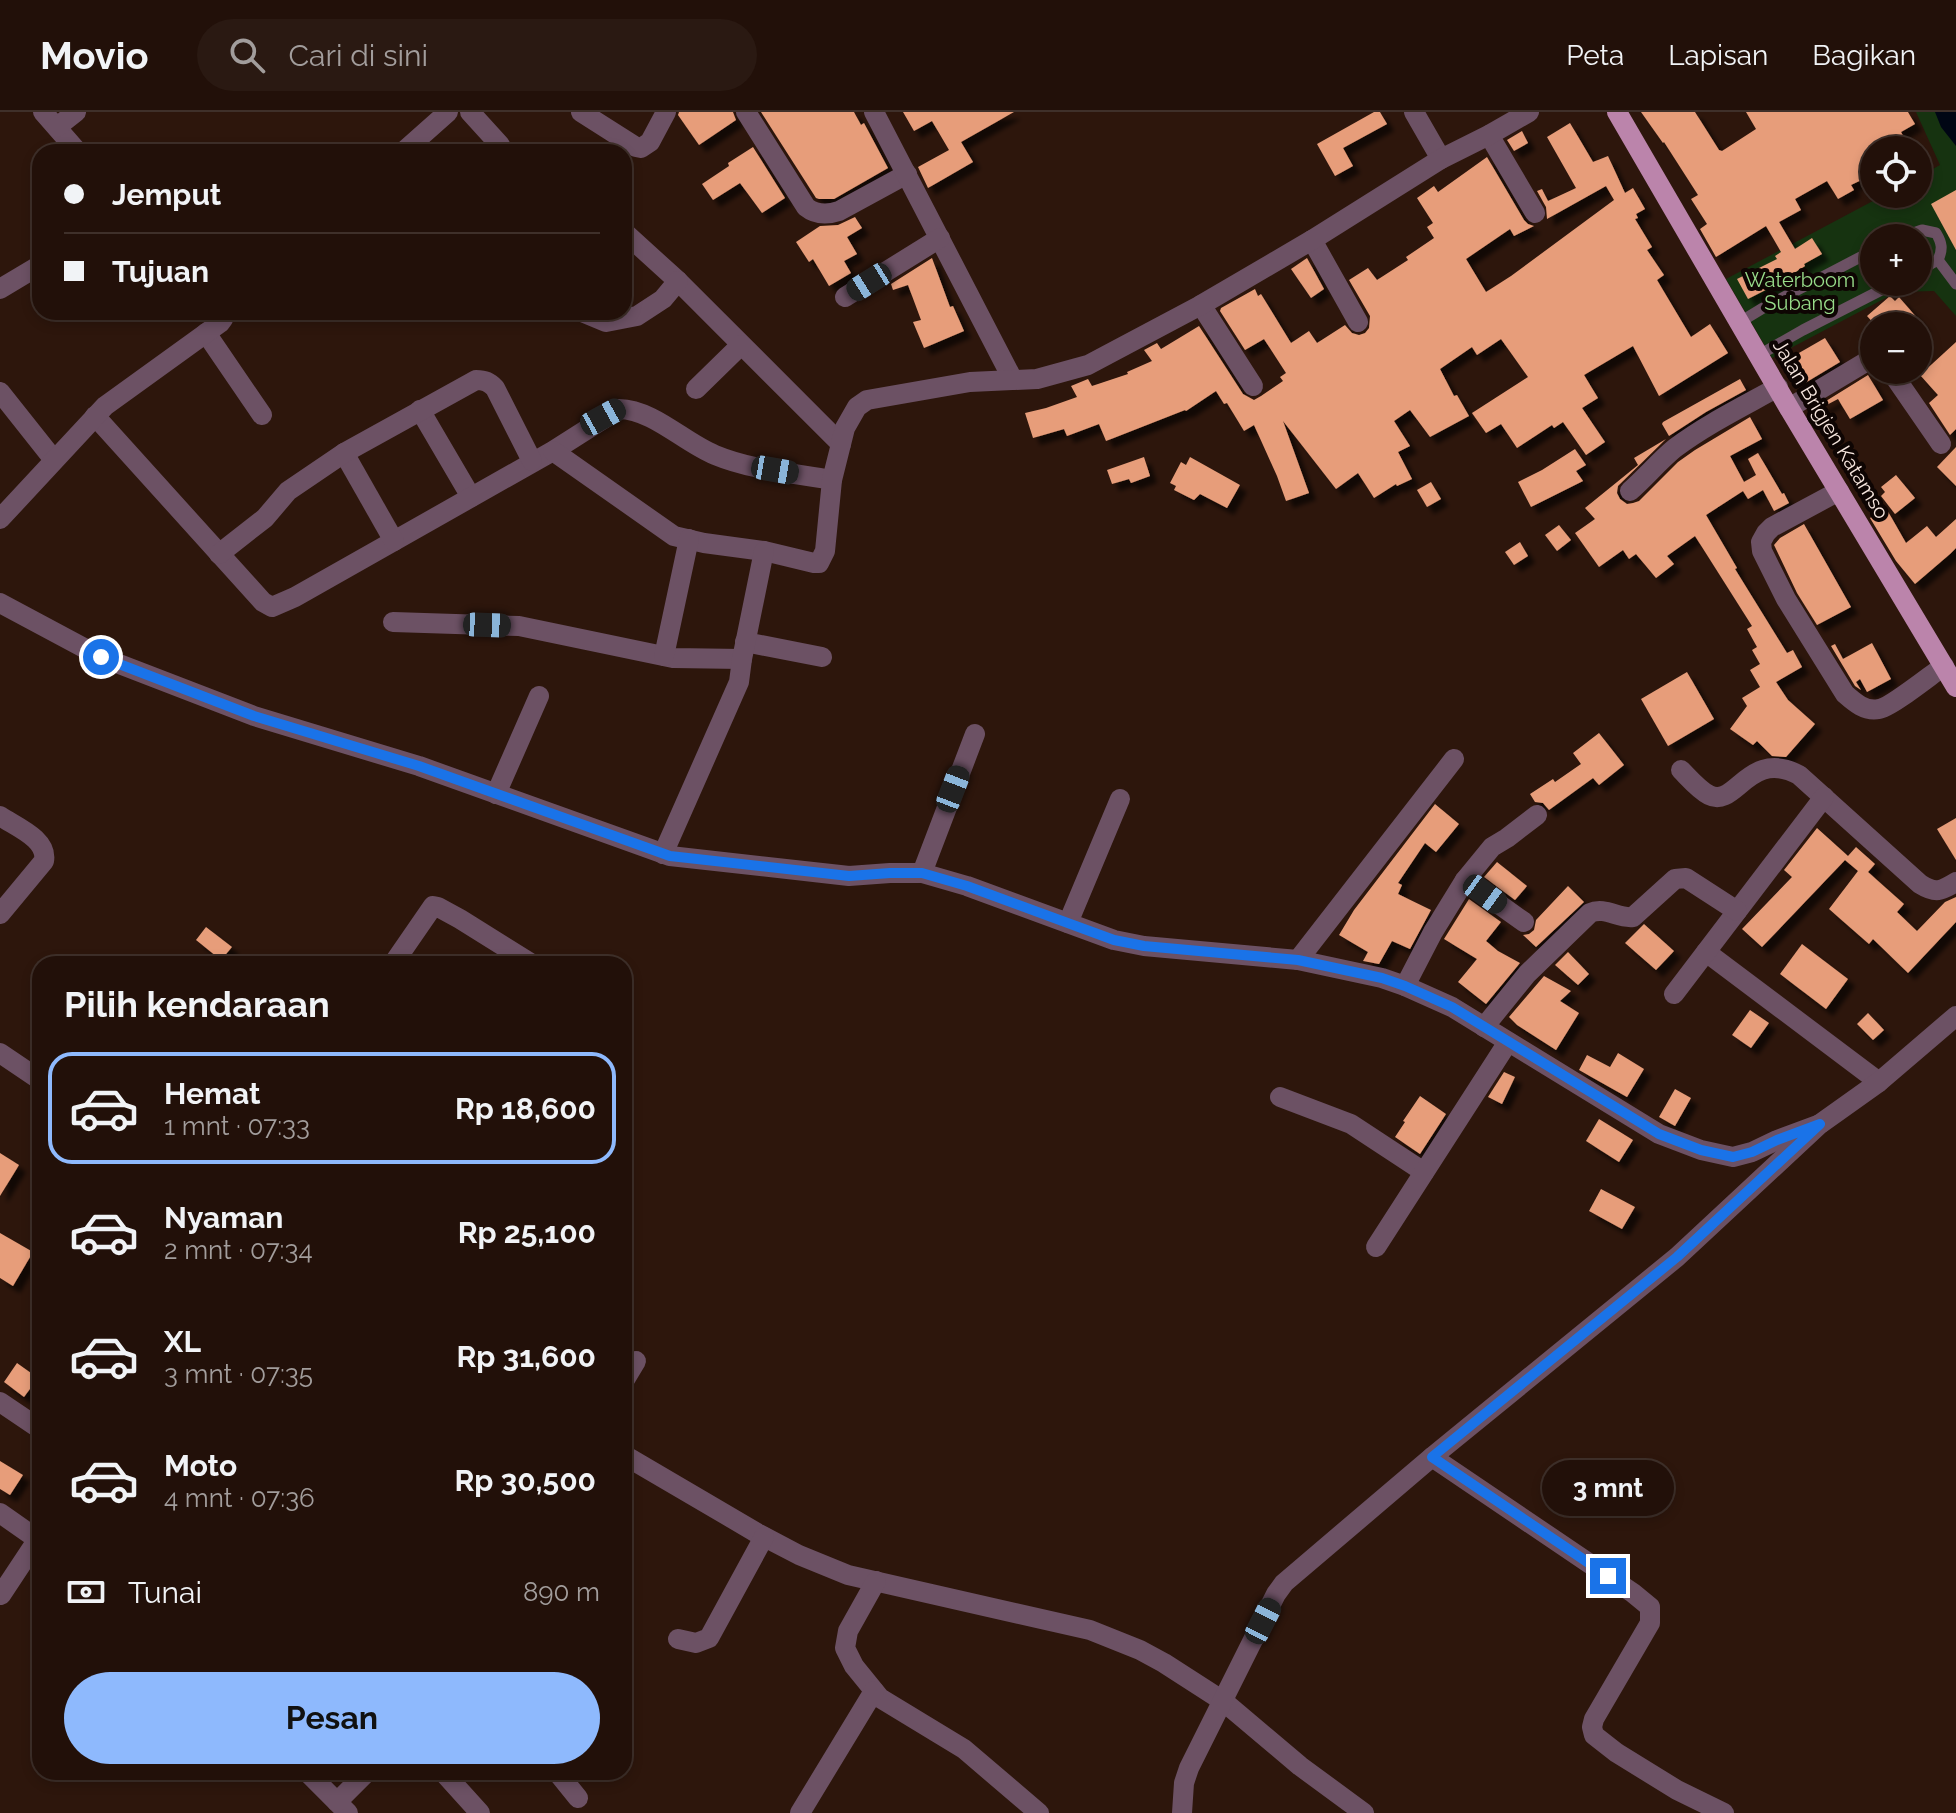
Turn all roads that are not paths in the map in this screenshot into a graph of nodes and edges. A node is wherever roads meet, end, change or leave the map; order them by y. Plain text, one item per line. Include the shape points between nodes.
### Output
1 (76, 112) edge
2 (448, 112) edge
3 (470, 112) edge
4 (581, 112) edge
5 (666, 112) edge
6 (746, 112) edge
7 (874, 112) edge
8 (1414, 112) edge
9 (1529, 112) edge
10 (1617, 112) edge
11 (50, 120) edge
12 (1489, 135) junction
13 (71, 144) edge
14 (412, 144) edge
15 (499, 144) edge
16 (631, 144) edge
17 (632, 144) edge
18 (1441, 159) junction
19 (907, 174) junction
20 (1535, 213) dead end
21 (1932, 232) edge
22 (940, 238) junction
23 (632, 239) edge
24 (1312, 240) junction
25 (1860, 257) edge
26 (1938, 260) junction
27 (1932, 263) edge
28 (32, 270) edge
29 (678, 281) junction
30 (1956, 284) edge
31 (0, 289) edge
32 (1870, 296) edge
33 (845, 297) dead end
34 (1201, 305) junction
35 (632, 317) edge
36 (222, 320) edge
37 (1358, 322) dead end
38 (1740, 322) junction
39 (206, 333) junction
40 (741, 345) junction
41 (1759, 355) junction
42 (1860, 365) edge
43 (1013, 380) junction
44 (1900, 384) edge
45 (1253, 386) dead end
46 (1778, 387) junction
47 (696, 389) dead end
48 (0, 392) edge
49 (1789, 408) junction
50 (420, 410) junction
51 (262, 415) dead end
52 (95, 416) junction
53 (841, 444) junction
54 (1941, 444) dead end
55 (553, 451) junction
56 (344, 453) junction
57 (54, 460) junction
58 (532, 461) junction
59 (832, 480) junction
60 (1630, 491) dead end
61 (1839, 491) junction
62 (471, 497) junction
63 (0, 519) edge
64 (689, 539) junction
65 (394, 541) junction
66 (764, 551) junction
67 (219, 554) junction
68 (0, 603) edge
69 (393, 622) dead end
70 (744, 651) junction
71 (664, 656) junction
72 (822, 657) dead end
73 (1944, 666) junction
74 (1956, 687) edge
75 (539, 696) dead end
76 (975, 734) dead end
77 (1454, 759) dead end
78 (1681, 770) dead end
79 (496, 794) junction
80 (1824, 797) junction
81 (1120, 799) dead end
82 (1537, 815) dead end
83 (0, 816) edge
84 (663, 854) junction
85 (922, 873) junction
86 (1465, 880) junction
87 (1956, 882) edge
88 (1737, 911) junction
89 (0, 914) edge
90 (1524, 922) dead end
91 (1068, 923) junction
92 (1706, 952) junction
93 (399, 956) edge
94 (506, 956) edge
95 (1298, 960) junction
96 (1405, 986) junction
97 (1674, 994) dead end
98 (1956, 1016) edge
99 (1484, 1027) junction
100 (1508, 1042) junction
101 (0, 1053) edge
102 (32, 1075) edge
103 (1879, 1082) junction
104 (1280, 1097) dead end
105 (1820, 1124) junction
106 (1424, 1172) junction
107 (1376, 1247) dead end
108 (636, 1361) dead end
109 (632, 1368) edge
110 (0, 1402) edge
111 (32, 1424) edge
112 (1432, 1457) junction
113 (632, 1460) edge
114 (0, 1513) edge
115 (32, 1535) edge
116 (764, 1537) junction
117 (32, 1550) edge
118 (876, 1581) junction
119 (1, 1595) edge
120 (678, 1639) dead end
121 (874, 1691) junction
122 (1223, 1701) junction
123 (315, 1780) edge
124 (361, 1780) edge
125 (450, 1780) edge
126 (563, 1780) edge
127 (578, 1798) dead end
128 (342, 1808) edge
129 (480, 1813) edge
130 (800, 1813) edge
131 (1039, 1813) edge
132 (1182, 1813) edge
133 (1364, 1813) edge
134 (1724, 1813) edge

1 - 11 street
2 - 14 street
3 - 15 street
4 - 16 street
5 - 17 street via 650,142 641,148
6 - 19 street via 814,212 839,211
7 - 19 street
8 - 18 street
9 - 12 street
10 - 38 main road, Jalan Brigjen Katamso
11 - 13 street
12 - 18 street
12 - 20 street
18 - 24 street
19 - 22 street
21 - 26 lane via 1942,249
22 - 33 street
22 - 43 street
23 - 29 street
24 - 34 street
24 - 37 street
25 - 38 lane
26 - 27 lane
26 - 30 lane
28 - 31 street
29 - 35 street via 663,299
29 - 40 street
32 - 41 lane
34 - 43 street via 1088,365
34 - 45 street
36 - 39 street
38 - 41 main road, Jalan Brigjen Katamso
39 - 51 street
39 - 52 street
40 - 47 street
40 - 53 street
41 - 46 main road, Jalan Brigjen Katamso
42 - 49 street
43 - 53 street via 867,400 850,416
44 - 54 street
46 - 49 main road, Jalan Brigjen Katamso
46 - 60 street via 1672,450
48 - 57 street
49 - 61 main road, Jalan Brigjen Katamso
50 - 56 street
50 - 58 street via 476,380 489,382
50 - 62 street
52 - 57 street
52 - 67 street
53 - 59 street
55 - 58 street
55 - 59 street via 619,409 628,409 713,455
55 - 64 street via 674,536
56 - 65 street
56 - 67 street via 288,491 265,518
57 - 63 street
58 - 62 street
59 - 66 street via 825,551 819,563
61 - 73 main road, Jalan Brigjen Katamso
61 - 73 street via 1772,527 1761,542 1786,599 1856,704 1883,709
62 - 65 street
64 - 66 street
64 - 71 street
65 - 67 street via 272,607
66 - 70 street
68 - 79 street via 115,663 254,716
69 - 71 street via 519,626
70 - 71 street
70 - 72 street
70 - 84 street via 729,708
73 - 74 main road, Jalan Brigjen Katamso
75 - 79 street
76 - 85 street
77 - 95 street
78 - 80 street via 1713,797 1734,790 1762,769 1788,769
79 - 84 street
80 - 87 street via 1920,884 1938,891
80 - 88 street
81 - 91 street
82 - 86 street via 1492,847
83 - 89 street via 40,843 45,855
84 - 85 street via 849,876
85 - 91 street
86 - 90 street
86 - 96 street
88 - 92 street
88 - 99 street via 1686,878 1675,879 1633,917 1590,913 1527,974
91 - 95 street via 1144,946
92 - 97 street
92 - 103 street
93 - 94 street via 433,906 460,919
95 - 96 street
96 - 99 street
98 - 103 street
99 - 100 street
100 - 105 street via 1659,1134 1701,1150 1733,1157
100 - 106 street
101 - 102 street
103 - 105 street
104 - 106 street via 1351,1124
105 - 112 street via 1677,1257
106 - 107 street
108 - 109 street
110 - 111 street
112 - 122 street via 1284,1583
112 - 134 street via 1650,1607 1650,1623 1594,1719 1594,1735 1677,1790
113 - 116 street
114 - 115 street
116 - 118 street via 848,1575
116 - 120 street via 709,1638 696,1643
117 - 119 street
118 - 121 street via 848,1631 845,1648
118 - 122 street via 1090,1630 1140,1650
121 - 130 street
121 - 131 street via 964,1749
122 - 132 street via 1189,1768
122 - 133 street
123 - 128 street
124 - 128 street
125 - 129 street
126 - 127 street

